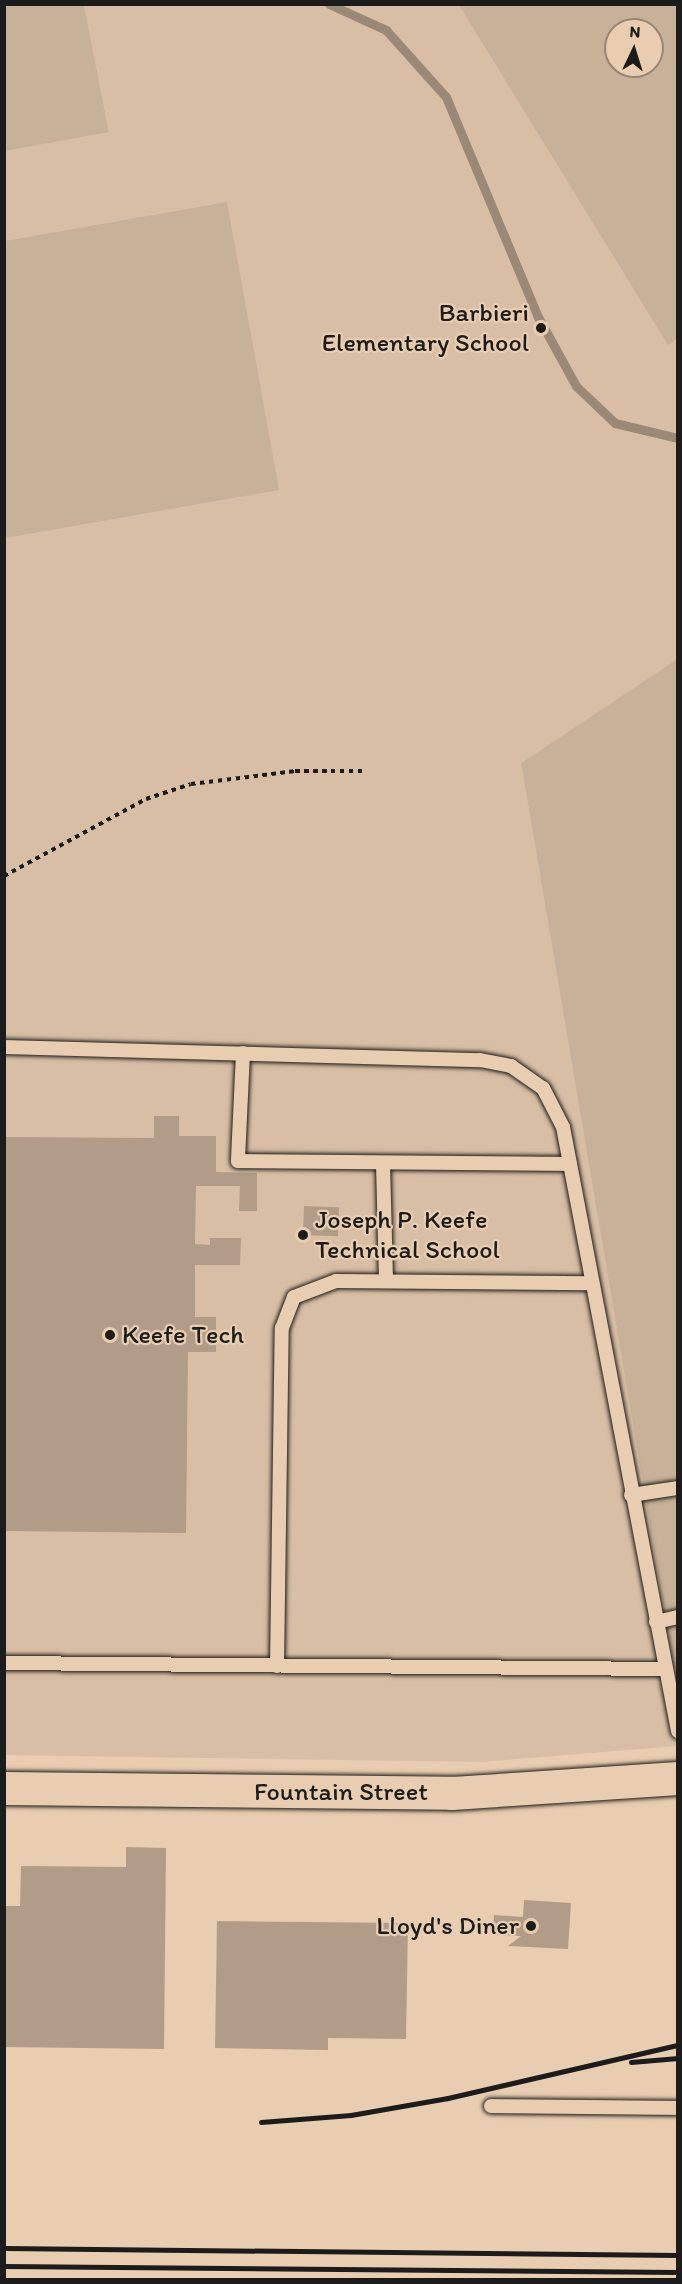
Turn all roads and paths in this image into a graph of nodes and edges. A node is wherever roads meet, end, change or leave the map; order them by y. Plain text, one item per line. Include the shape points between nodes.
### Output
1 (367, 771) dead end
2 (4, 876) edge
3 (4, 1047) edge
4 (243, 1053) junction
5 (383, 1164) junction
6 (570, 1164) junction
7 (386, 1280) junction
8 (590, 1283) junction
9 (678, 1488) edge
10 (631, 1495) junction
11 (678, 1617) edge
12 (656, 1622) junction
13 (4, 1663) edge
14 (277, 1666) junction
15 (665, 1669) junction
16 (678, 1731) edge
17 (678, 1778) edge
18 (4, 1788) edge
19 (490, 2106) dead end
20 (678, 2108) edge

1 - 2 path via 242,775 191,784 146,799
3 - 4 lane
4 - 5 lane via 238,1161
4 - 6 lane via 480,1060 511,1066 528,1075 554,1106
5 - 6 lane
5 - 7 lane
6 - 8 lane
7 - 8 lane
7 - 14 lane via 321,1283 294,1297 285,1311
8 - 10 lane
9 - 10 lane
10 - 12 lane
11 - 12 lane
12 - 15 lane
13 - 14 lane
14 - 15 lane
15 - 16 lane
17 - 18 street, Fountain Street via 452,1793
19 - 20 lane

